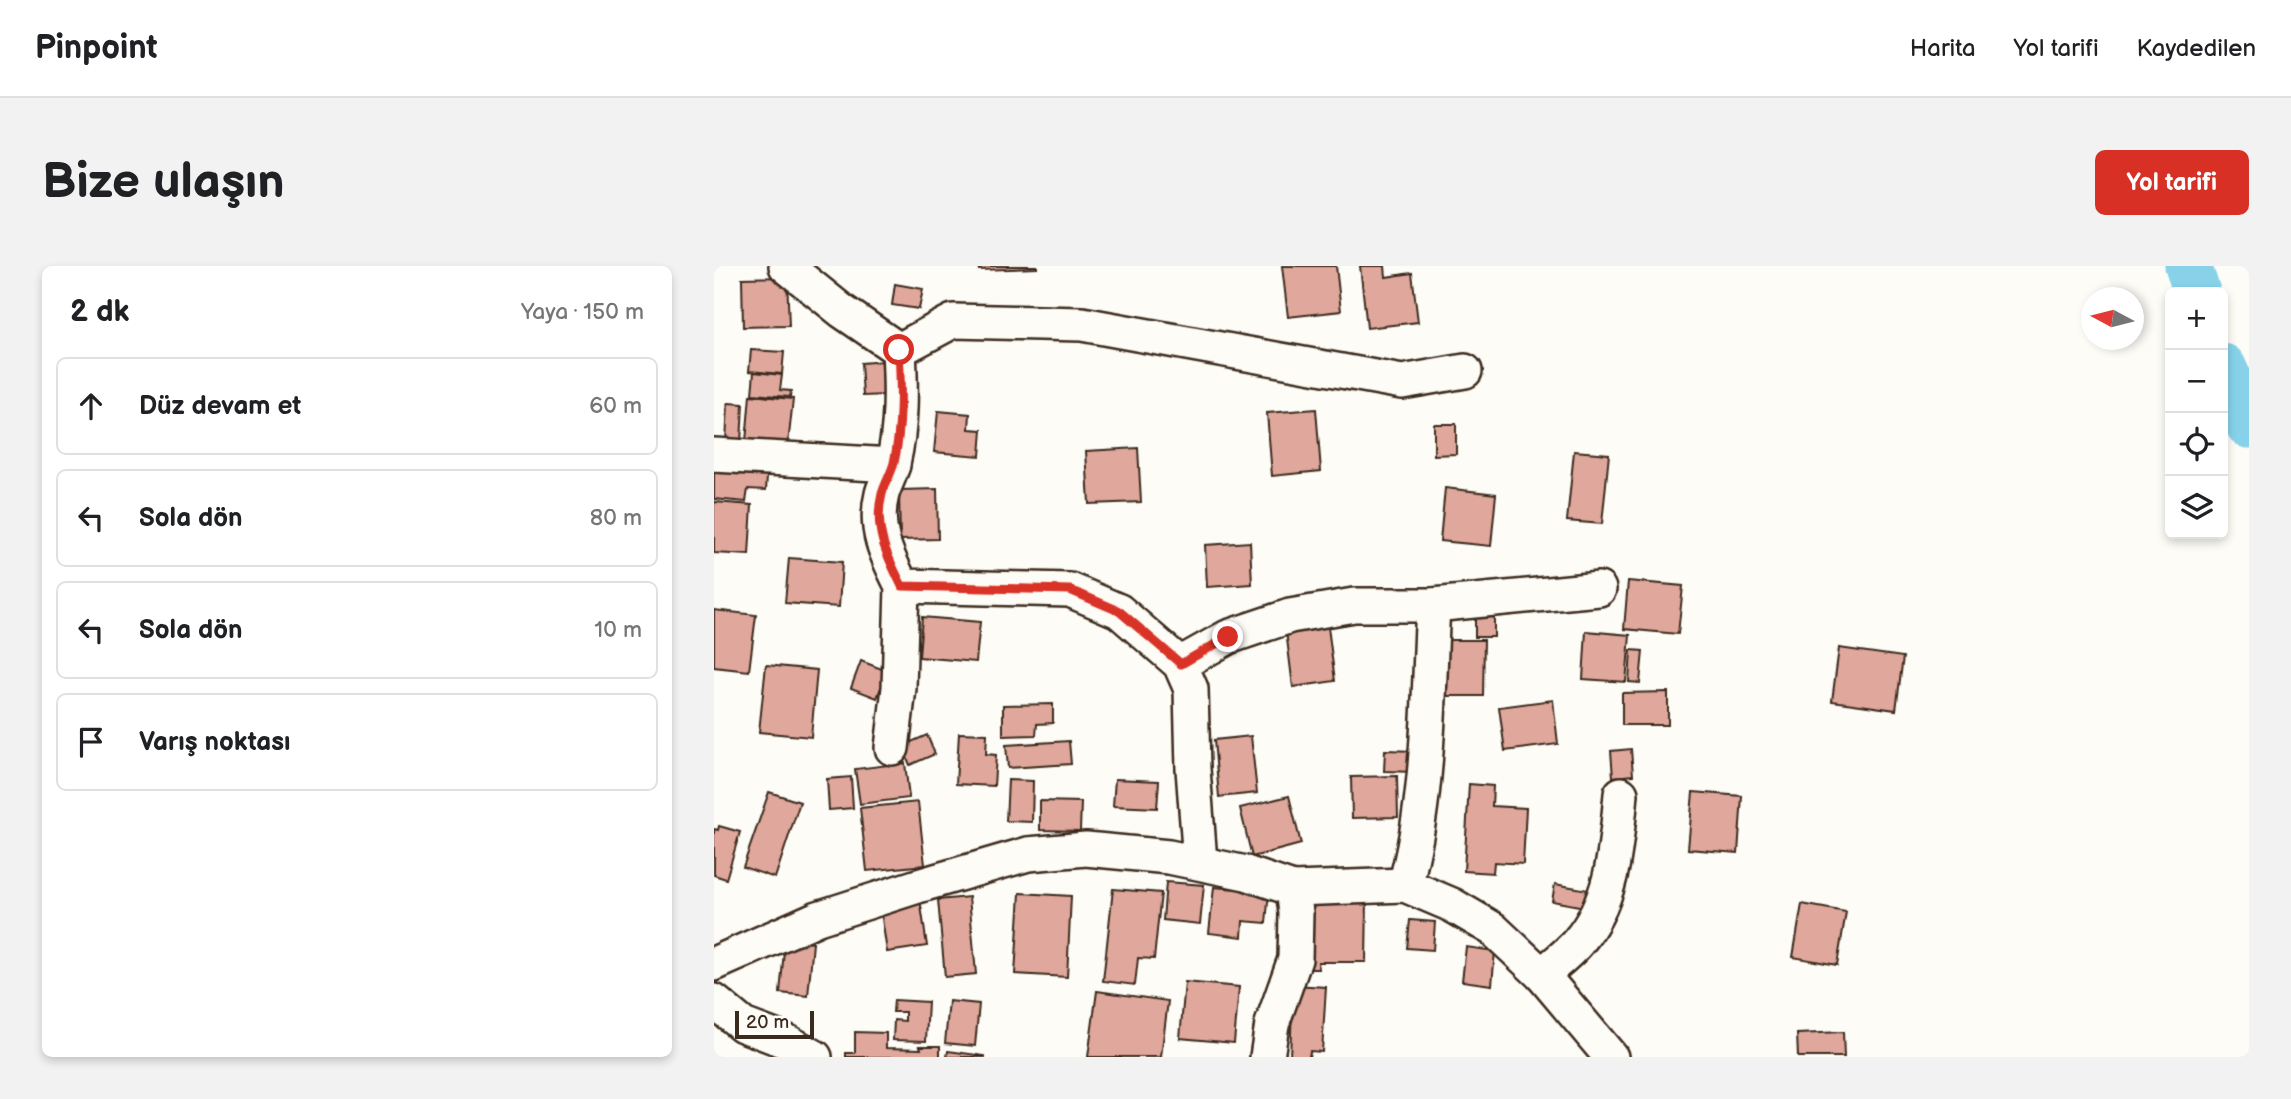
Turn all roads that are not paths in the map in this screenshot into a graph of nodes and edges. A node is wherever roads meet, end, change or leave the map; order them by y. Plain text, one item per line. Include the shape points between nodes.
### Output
1 (786, 266) edge
2 (899, 350) junction
3 (1465, 371) dead end
4 (714, 455) edge
5 (893, 465) junction
6 (902, 586) junction
7 (1599, 589) dead end
8 (1433, 605) junction
9 (1181, 664) junction
10 (892, 748) dead end
11 (1620, 794) dead end
12 (1200, 862) junction
13 (1405, 886) junction
14 (1293, 889) junction
15 (714, 964) edge
16 (1542, 975) junction
17 (714, 1001) edge
18 (814, 1057) edge
19 (1267, 1057) edge
20 (1611, 1057) edge

1 - 2 street
2 - 3 street via 953,321 1082,324 1402,382
2 - 5 street via 902,404
4 - 5 street
5 - 6 street via 879,508 880,535
6 - 9 street via 1070,590 1119,611
6 - 10 street
7 - 8 street
8 - 9 street via 1354,605 1290,616 1228,637
8 - 13 street via 1424,772
9 - 12 street via 1191,690
11 - 16 street via 1614,860 1604,901 1578,942
12 - 14 street
12 - 15 street via 1086,849 1028,854 818,918
13 - 14 street
13 - 16 street via 1452,905 1493,929
14 - 19 street via 1295,959 1272,1024
16 - 20 street
17 - 18 street via 744,1025

